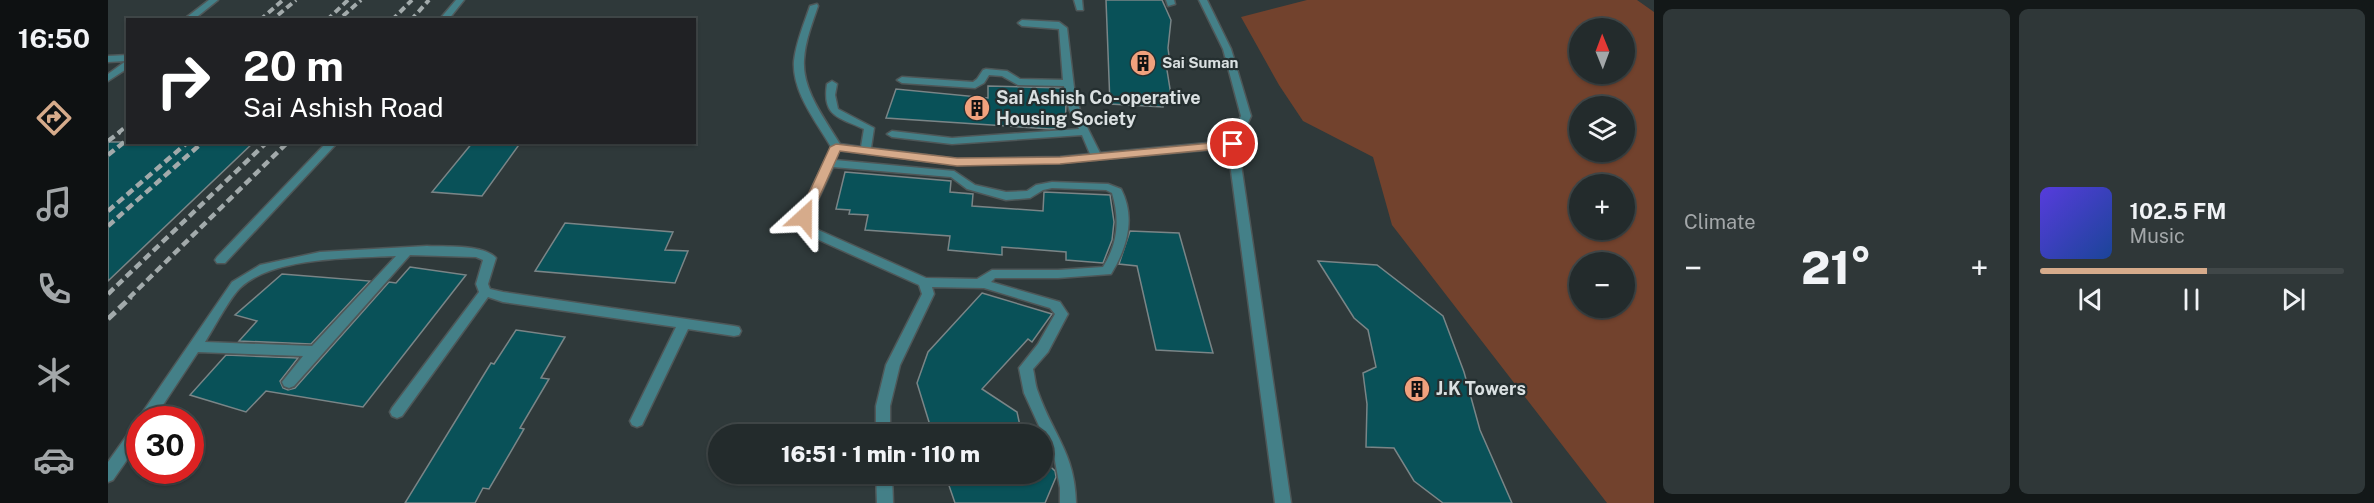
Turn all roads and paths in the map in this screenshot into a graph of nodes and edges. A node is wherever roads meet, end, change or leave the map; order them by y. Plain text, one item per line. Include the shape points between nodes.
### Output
1 (214, 0) edge
2 (460, 0) edge
3 (1203, 0) edge
4 (814, 6) dead end
5 (190, 18) edge
6 (445, 18) edge
7 (1022, 23) dead end
8 (126, 58) edge
9 (108, 59) edge
10 (126, 64) edge
11 (108, 78) edge
12 (902, 80) dead end
13 (1069, 83) junction
14 (832, 84) dead end
15 (1086, 132) junction
16 (892, 134) dead end
17 (331, 144) edge
18 (1233, 144) junction
19 (836, 147) junction
20 (865, 151) junction
21 (1096, 156) junction
22 (829, 163) junction
23 (406, 251) junction
24 (221, 260) dead end
25 (924, 282) junction
26 (980, 284) junction
27 (485, 292) junction
28 (684, 324) junction
29 (734, 331) dead end
30 (194, 347) junction
31 (315, 351) junction
32 (289, 382) dead end
33 (154, 406) edge
34 (397, 412) dead end
35 (637, 421) dead end
36 (883, 424) edge
37 (126, 449) edge
38 (108, 475) edge
39 (884, 484) edge
40 (885, 503) edge
41 (1068, 503) edge
42 (1283, 503) edge

1 - 5 street
2 - 6 street
3 - 18 street via 1227,49 1246,116
4 - 19 street via 800,52 799,70
7 - 13 street via 1062,28
8 - 9 street
10 - 11 street
12 - 13 street via 975,85 986,72 1004,73 1018,82
13 - 15 street via 1077,120
14 - 20 street via 828,101 833,110 869,129
15 - 16 street via 952,141
15 - 21 street
17 - 24 street
18 - 21 street
18 - 42 street
19 - 20 street
19 - 22 street
20 - 21 street via 957,162
22 - 25 street via 804,217 812,232
22 - 26 street via 954,174 972,187 1006,196 1030,194 1052,185 1108,187 1117,191 1124,232 1118,255 1107,271 992,274
23 - 27 street via 478,253 490,258 482,284
23 - 30 street via 320,256 264,268 236,285
23 - 31 street
25 - 26 street
25 - 36 street via 928,294 893,365 883,406
26 - 41 street via 1055,304 1062,314 1043,348 1026,368 1031,394 1062,460
27 - 28 street
27 - 34 street
28 - 29 street
28 - 35 street
30 - 31 street
30 - 33 street
31 - 32 street
37 - 38 street
39 - 40 street

